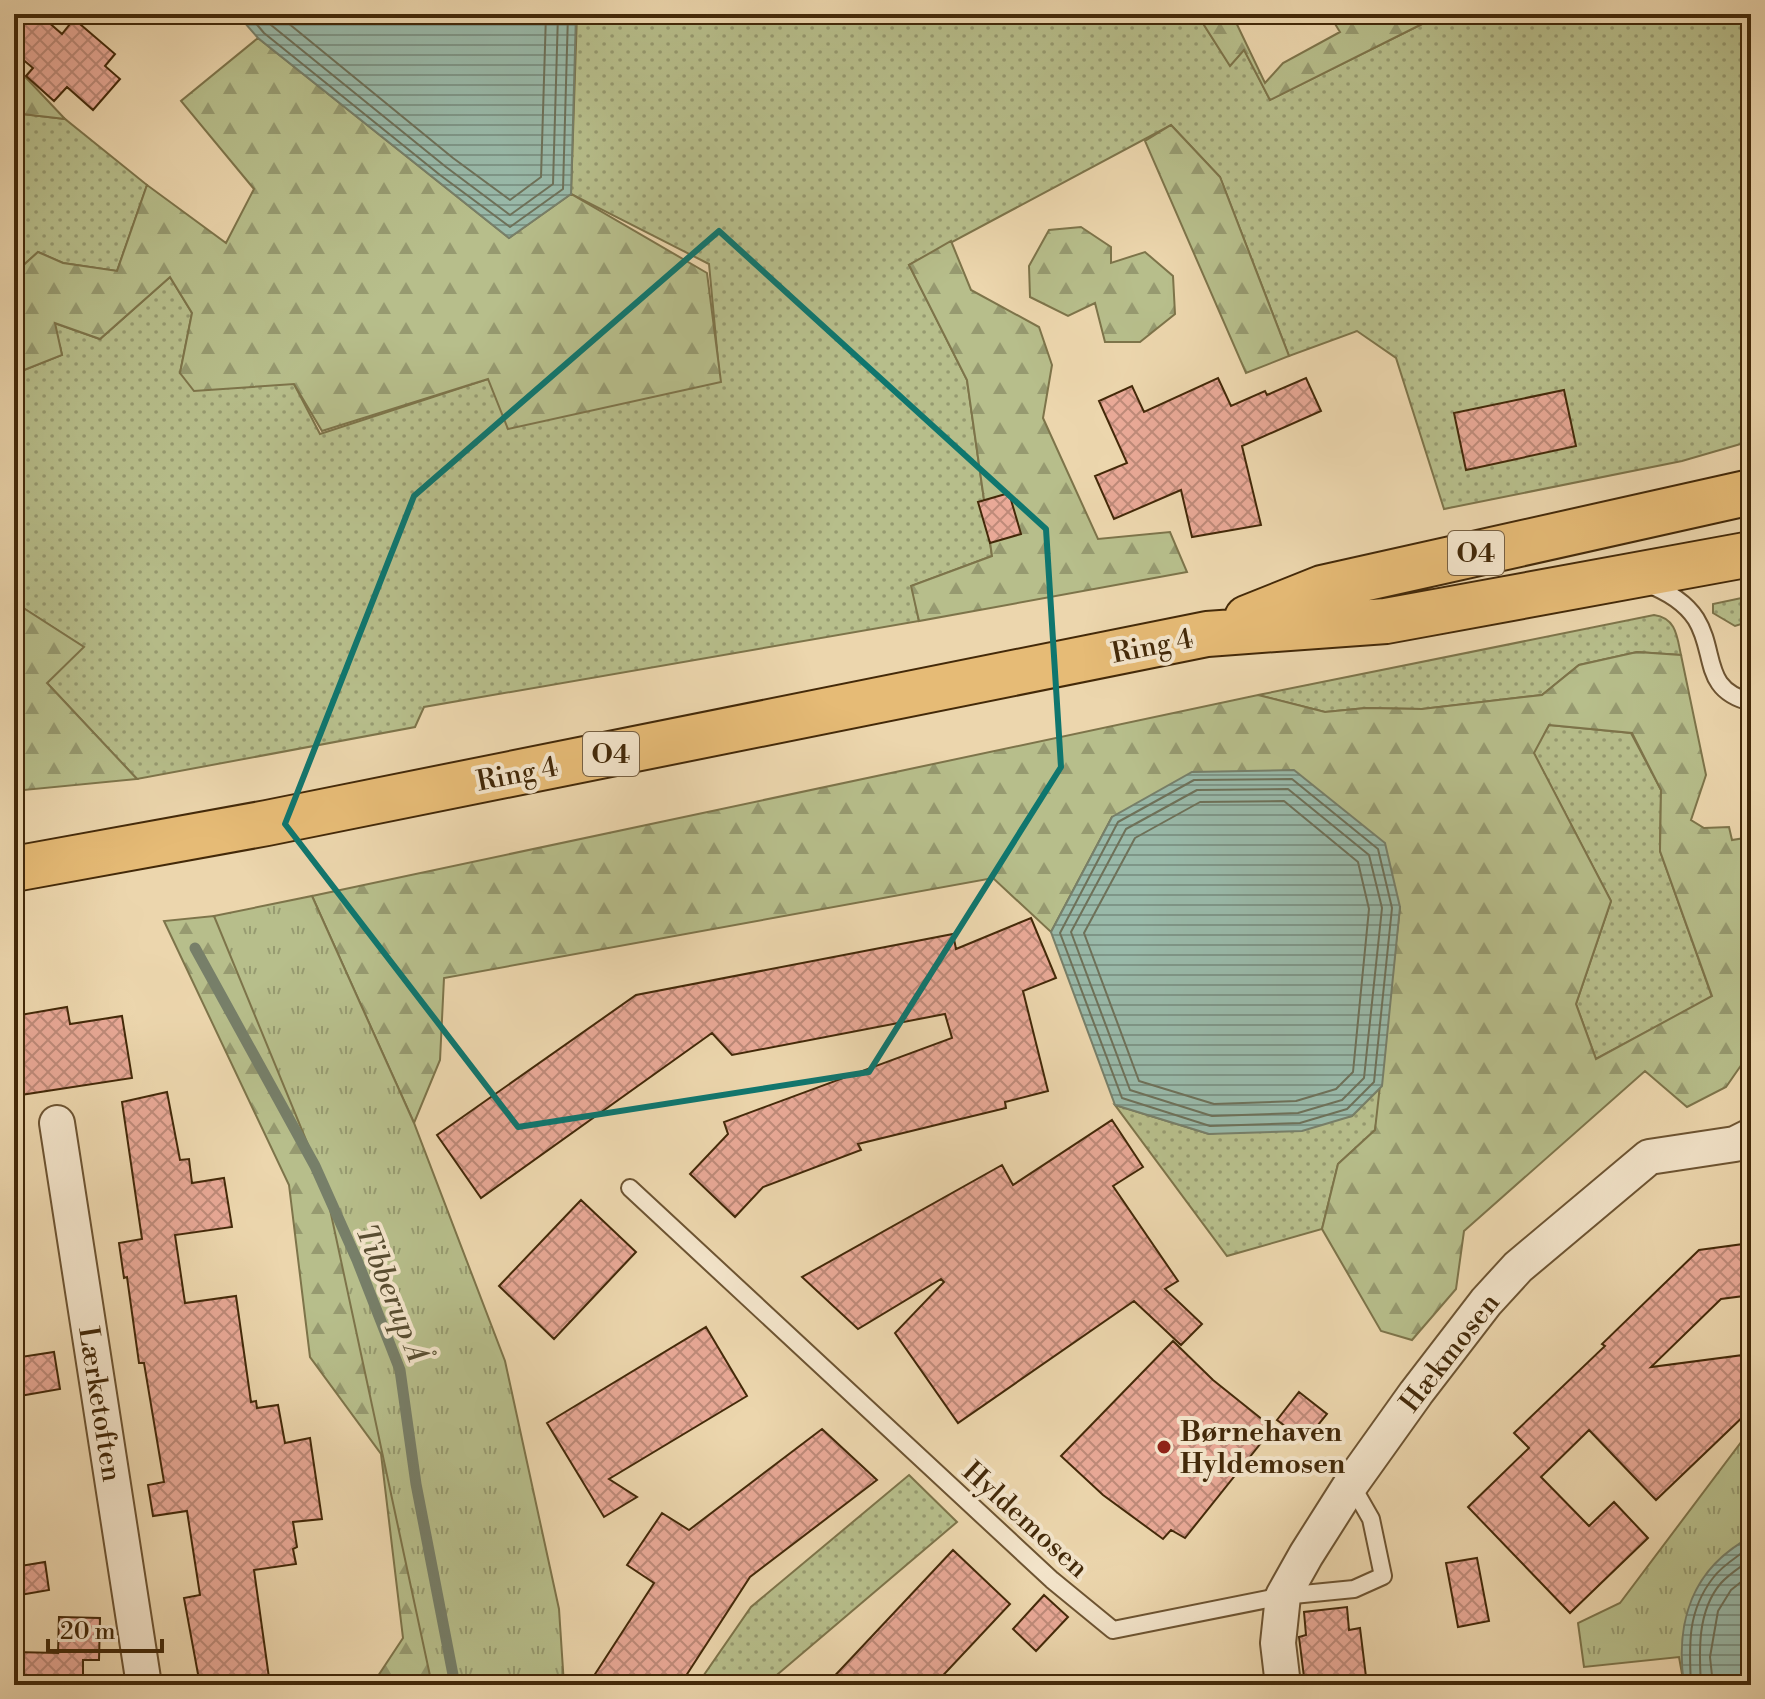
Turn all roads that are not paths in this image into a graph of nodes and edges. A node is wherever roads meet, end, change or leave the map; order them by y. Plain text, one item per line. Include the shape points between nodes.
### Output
1 (1751, 492) edge
2 (1751, 554) edge
3 (1625, 577) junction
4 (1207, 634) junction
5 (1751, 702) edge
6 (14, 869) edge
7 (57, 1123) dead end
8 (1751, 1136) edge
9 (630, 1188) dead end
10 (1351, 1484) junction
11 (1283, 1596) junction
12 (144, 1685) edge
13 (1283, 1685) edge

1 - 4 main road, Ring 4 / O4 via 1322,588
2 - 3 main road, Ring 4 / O4
3 - 4 main road, Ring 4 / O4 via 1386,621
3 - 5 lane via 1658,588 1692,615 1719,686
4 - 6 main road, Ring 4 / O4
7 - 12 street, Lærketoften
8 - 10 street, Hækmosen via 1735,1144 1649,1157 1518,1267 1486,1302
9 - 11 lane, Hyldemosen via 1052,1580 1113,1630
10 - 11 street, Hækmosen
10 - 11 lane, Hyldemosen via 1371,1519 1383,1576 1354,1589
11 - 13 street, Hækmosen via 1278,1643

